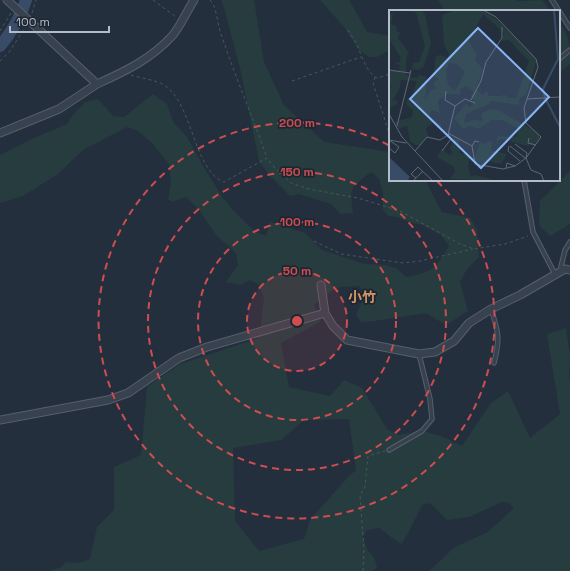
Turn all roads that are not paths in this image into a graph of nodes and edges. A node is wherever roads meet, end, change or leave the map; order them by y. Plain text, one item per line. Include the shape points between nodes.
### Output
1 (7, 0) edge
2 (194, 0) edge
3 (552, 0) edge
4 (558, 10) edge
5 (560, 12) edge
6 (570, 28) edge
7 (570, 50) edge
8 (560, 58) edge
9 (97, 84) junction
10 (0, 133) edge
11 (524, 181) edge
12 (570, 242) edge
13 (570, 270) edge
14 (557, 273) junction
15 (320, 285) dead end
16 (491, 309) junction
17 (325, 312) junction
18 (419, 354) junction
19 (494, 364) dead end
20 (0, 420) edge
21 (389, 450) road end

1 - 9 street
2 - 9 street via 173,34 147,58 123,73
3 - 4 lane
5 - 6 lane
7 - 8 lane
9 - 10 street via 59,109
11 - 14 lane via 534,234
12 - 14 lane
13 - 14 street via 565,269
14 - 16 street
15 - 17 street
16 - 18 street via 469,324 454,341 435,352
16 - 19 lane via 498,331
17 - 18 street via 333,326 347,340
17 - 20 street via 207,347 179,358 128,393 108,400
18 - 21 lane via 430,398 432,419 422,431

